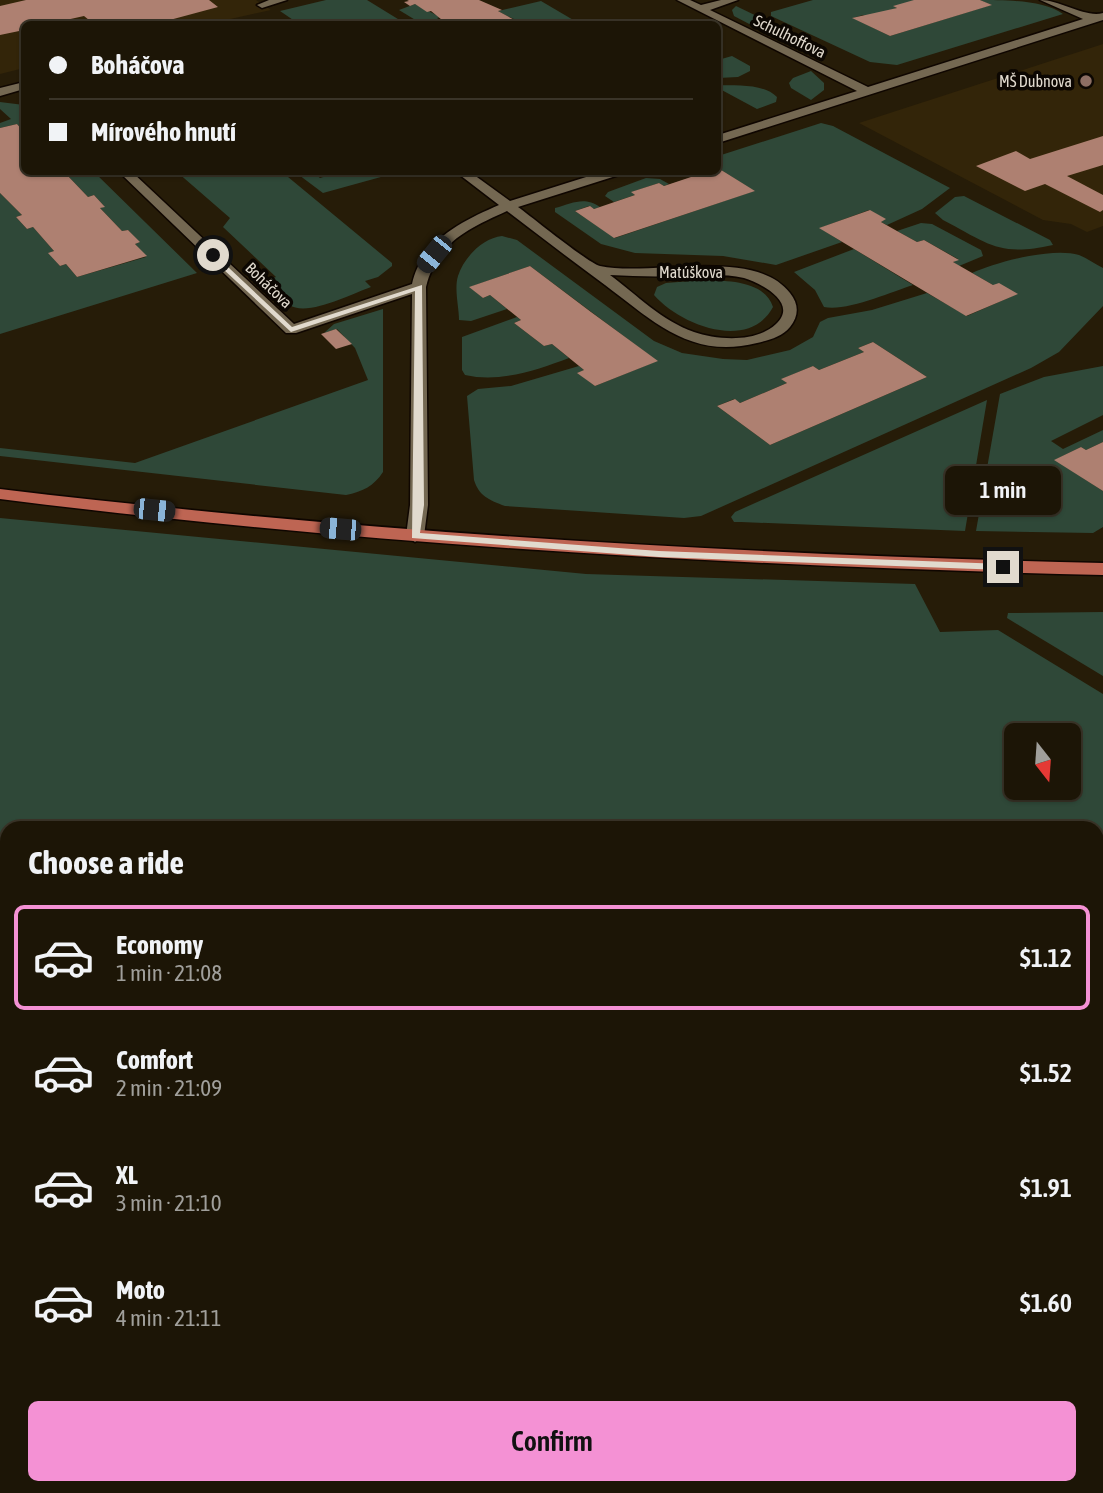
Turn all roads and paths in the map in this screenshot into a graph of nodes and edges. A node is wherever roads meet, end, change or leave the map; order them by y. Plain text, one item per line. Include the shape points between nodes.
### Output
1 (282, 0) edge
2 (682, 0) edge
3 (733, 0) edge
4 (1045, 0) edge
5 (262, 5) dead end
6 (699, 9) junction
7 (1098, 18) edge
8 (21, 87) edge
9 (0, 92) edge
10 (867, 92) junction
11 (721, 138) edge
12 (128, 175) edge
13 (466, 175) edge
14 (604, 175) edge
15 (508, 205) junction
16 (594, 270) junction
17 (419, 287) junction
18 (0, 494) edge
19 (415, 536) junction
20 (1103, 569) edge

1 - 5 street
2 - 6 street, Schulhoffova
3 - 6 street, Schulhoffova
4 - 7 street
6 - 10 street, Schulhoffova
7 - 10 street
8 - 9 street
10 - 11 street
12 - 17 street, Boháčova via 291,330
13 - 15 street
14 - 15 street
15 - 16 street, Matúškova
15 - 17 street via 443,242 424,266
16 - 16 street, Matúškova via 677,331 701,340 756,339 776,333 788,322 791,309 787,299 757,277 723,271
17 - 19 street via 419,505
18 - 19 main road
19 - 20 main road via 659,554

